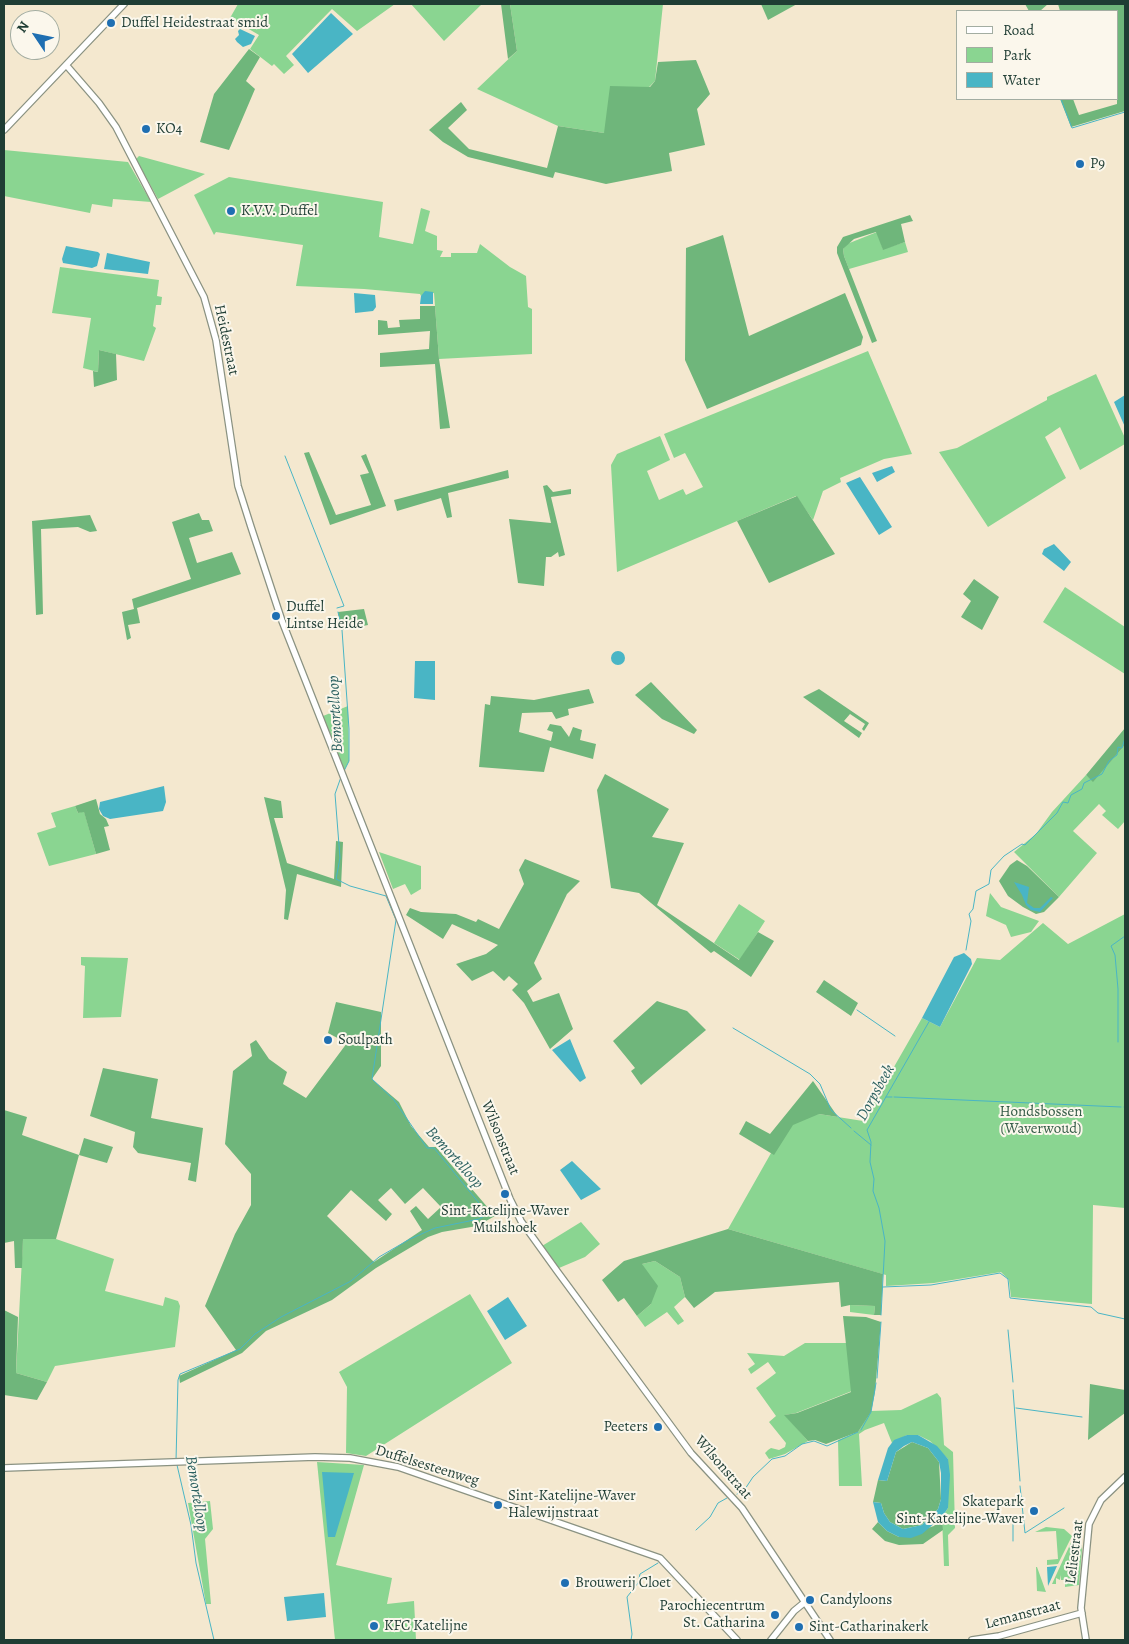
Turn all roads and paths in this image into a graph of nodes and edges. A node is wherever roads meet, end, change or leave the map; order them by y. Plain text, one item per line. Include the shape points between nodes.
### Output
1 (124, 4) edge
2 (67, 66) junction
3 (4, 130) edge
4 (282, 621) joint
5 (4, 1468) edge
6 (1125, 1478) edge
7 (806, 1602) junction
8 (1082, 1613) junction
9 (737, 1640) edge
10 (771, 1640) edge
11 (830, 1640) edge
12 (972, 1640) edge
13 (1086, 1640) edge

1 - 2 street
2 - 3 street
2 - 4 street, Heidestraat via 116,126 204,297 216,340 238,486
4 - 7 street, Wilsonstraat via 521,1221 698,1461 742,1508
5 - 9 street, Duffelsesteenweg via 315,1457 350,1458 390,1465 660,1558
6 - 8 street, Leliestraat via 1101,1500 1089,1524
7 - 10 street via 794,1611
7 - 11 street, Wilsonstraat
8 - 12 street, Lemanstraat via 999,1636
8 - 13 street, Leliestraat

